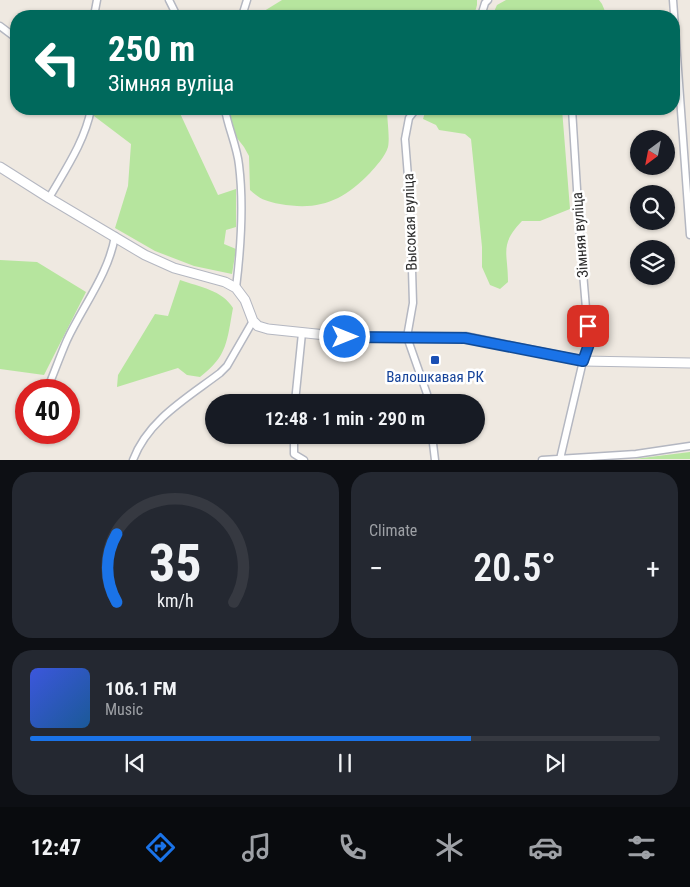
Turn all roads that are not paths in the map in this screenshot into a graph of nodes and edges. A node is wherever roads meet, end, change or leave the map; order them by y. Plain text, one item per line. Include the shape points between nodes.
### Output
1 (680, 97) edge
2 (90, 115) edge
3 (227, 115) edge
4 (411, 115) edge
5 (572, 115) edge
6 (0, 167) edge
7 (49, 198) junction
8 (690, 235) edge
9 (115, 236) junction
10 (236, 288) junction
11 (252, 318) junction
12 (302, 333) junction
13 (407, 337) junction
14 (583, 361) junction
15 (690, 364) edge
16 (51, 379) edge
17 (295, 394) edge
18 (428, 394) edge
19 (294, 444) edge
20 (433, 444) edge
21 (690, 446) edge
22 (560, 458) edge
23 (133, 460) edge
24 (304, 460) edge
25 (435, 460) edge
26 (542, 460) edge

1 - 8 street
2 - 7 street via 80,142
3 - 10 street via 239,163 241,192
4 - 13 street, Высокая вуліца via 405,139 413,303
5 - 14 street, Зімняя вуліца via 589,344
6 - 7 street
7 - 9 street
9 - 10 street via 174,268
9 - 16 street via 100,277 67,340
10 - 11 street
11 - 12 street via 258,326 268,329
11 - 23 street via 227,366 161,418 141,441
12 - 13 street
12 - 17 street
13 - 14 street via 465,338
13 - 18 street
14 - 15 street
14 - 22 street, Зімняя вуліца
19 - 24 street via 294,454
20 - 25 street
21 - 22 street via 636,454
22 - 26 street

